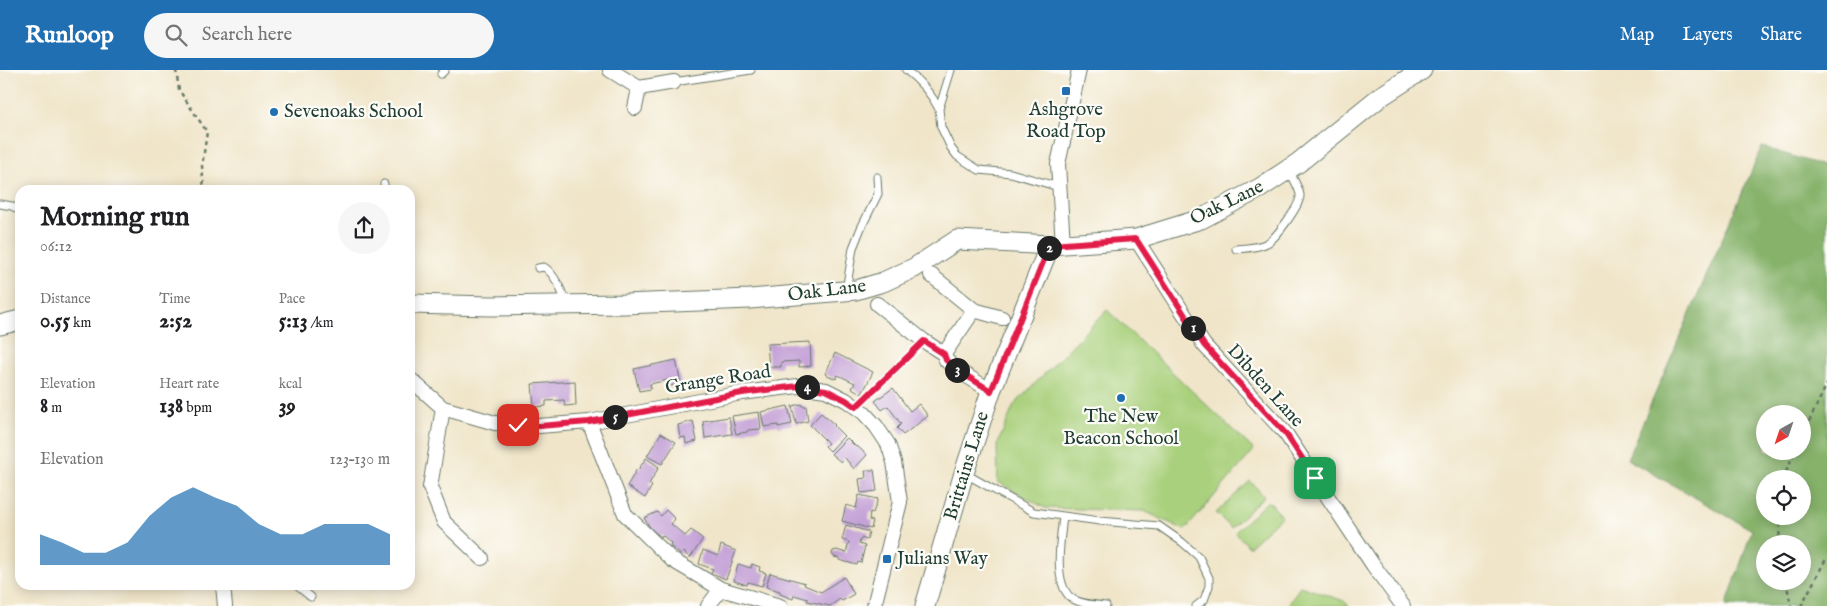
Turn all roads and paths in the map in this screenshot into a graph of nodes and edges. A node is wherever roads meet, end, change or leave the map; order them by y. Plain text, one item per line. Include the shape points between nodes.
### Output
1 (176, 70) edge
2 (610, 70) edge
3 (751, 70) edge
4 (906, 70) edge
5 (951, 70) edge
6 (1079, 70) edge
7 (1422, 70) edge
8 (674, 82) joint
9 (639, 88) junction
10 (635, 108) dead end
11 (940, 109) junction
12 (1289, 169) junction
13 (877, 177) dead end
14 (204, 185) edge
15 (1060, 188) junction
16 (0, 204) edge
17 (15, 208) edge
18 (1136, 239) junction
19 (1057, 245) junction
20 (1236, 249) dead end
21 (538, 268) dead end
22 (931, 275) dead end
23 (846, 291) junction
24 (415, 304) edge
25 (877, 304) dead end
26 (566, 306) junction
27 (974, 310) junction
28 (1002, 318) dead end
29 (15, 321) edge
30 (0, 325) edge
31 (924, 341) junction
32 (944, 354) junction
33 (415, 383) edge
34 (1827, 384) edge
35 (991, 391) junction
36 (856, 407) junction
37 (444, 408) junction
38 (1811, 417) edge
39 (589, 422) junction
40 (964, 473) junction
41 (1063, 516) junction
42 (1827, 557) edge
43 (482, 558) dead end
44 (721, 589) junction
45 (223, 590) edge
46 (302, 590) edge
47 (1788, 590) edge
48 (311, 597) dead end
49 (225, 606) edge
50 (708, 606) edge
51 (780, 606) edge
52 (874, 606) edge
53 (925, 606) edge
54 (1106, 606) edge
55 (1196, 606) edge
56 (1403, 606) edge
57 (1791, 606) edge
58 (1801, 606) edge

1 - 14 path via 179,90 207,132 202,166
2 - 9 street
3 - 8 lane
4 - 11 lane
5 - 11 lane
6 - 15 street via 1058,164
7 - 12 street, Oak Lane via 1380,97
8 - 9 street
9 - 10 street
11 - 15 lane via 941,127 957,156 979,170 1011,173
12 - 18 street, Oak Lane via 1201,219
12 - 20 lane via 1300,194 1296,207 1268,243
13 - 23 lane via 878,194 853,248
15 - 19 street
16 - 17 lane
18 - 19 street, Oak Lane
18 - 56 street, Dibden Lane via 1204,345 1286,434
19 - 23 street, Oak Lane via 957,240 914,268 883,282
19 - 35 street, Brittains Lane
21 - 26 lane via 544,266 550,271
22 - 27 street
23 - 26 street, Oak Lane via 750,299
24 - 26 street, Oak Lane
25 - 31 street
27 - 28 street
27 - 32 street
29 - 30 street
31 - 32 street
31 - 36 path
32 - 35 street via 954,368
33 - 37 street, Grange Road
34 - 38 path
35 - 40 street, Brittains Lane
36 - 39 street, Grange Road via 826,390 798,386 742,393
36 - 52 street, Grange Road via 876,426 888,444 900,502
37 - 39 street, Grange Road via 502,424 539,426
37 - 43 street via 430,487 444,522
39 - 44 street via 625,514 672,560
40 - 41 lane via 1034,512
40 - 53 street, Brittains Lane
41 - 54 lane via 1059,556 1064,589 1070,597
41 - 55 lane via 1159,526 1199,557 1209,578 1204,600
42 - 58 path
44 - 50 street
44 - 51 street
45 - 49 street
46 - 48 lane
47 - 57 path

